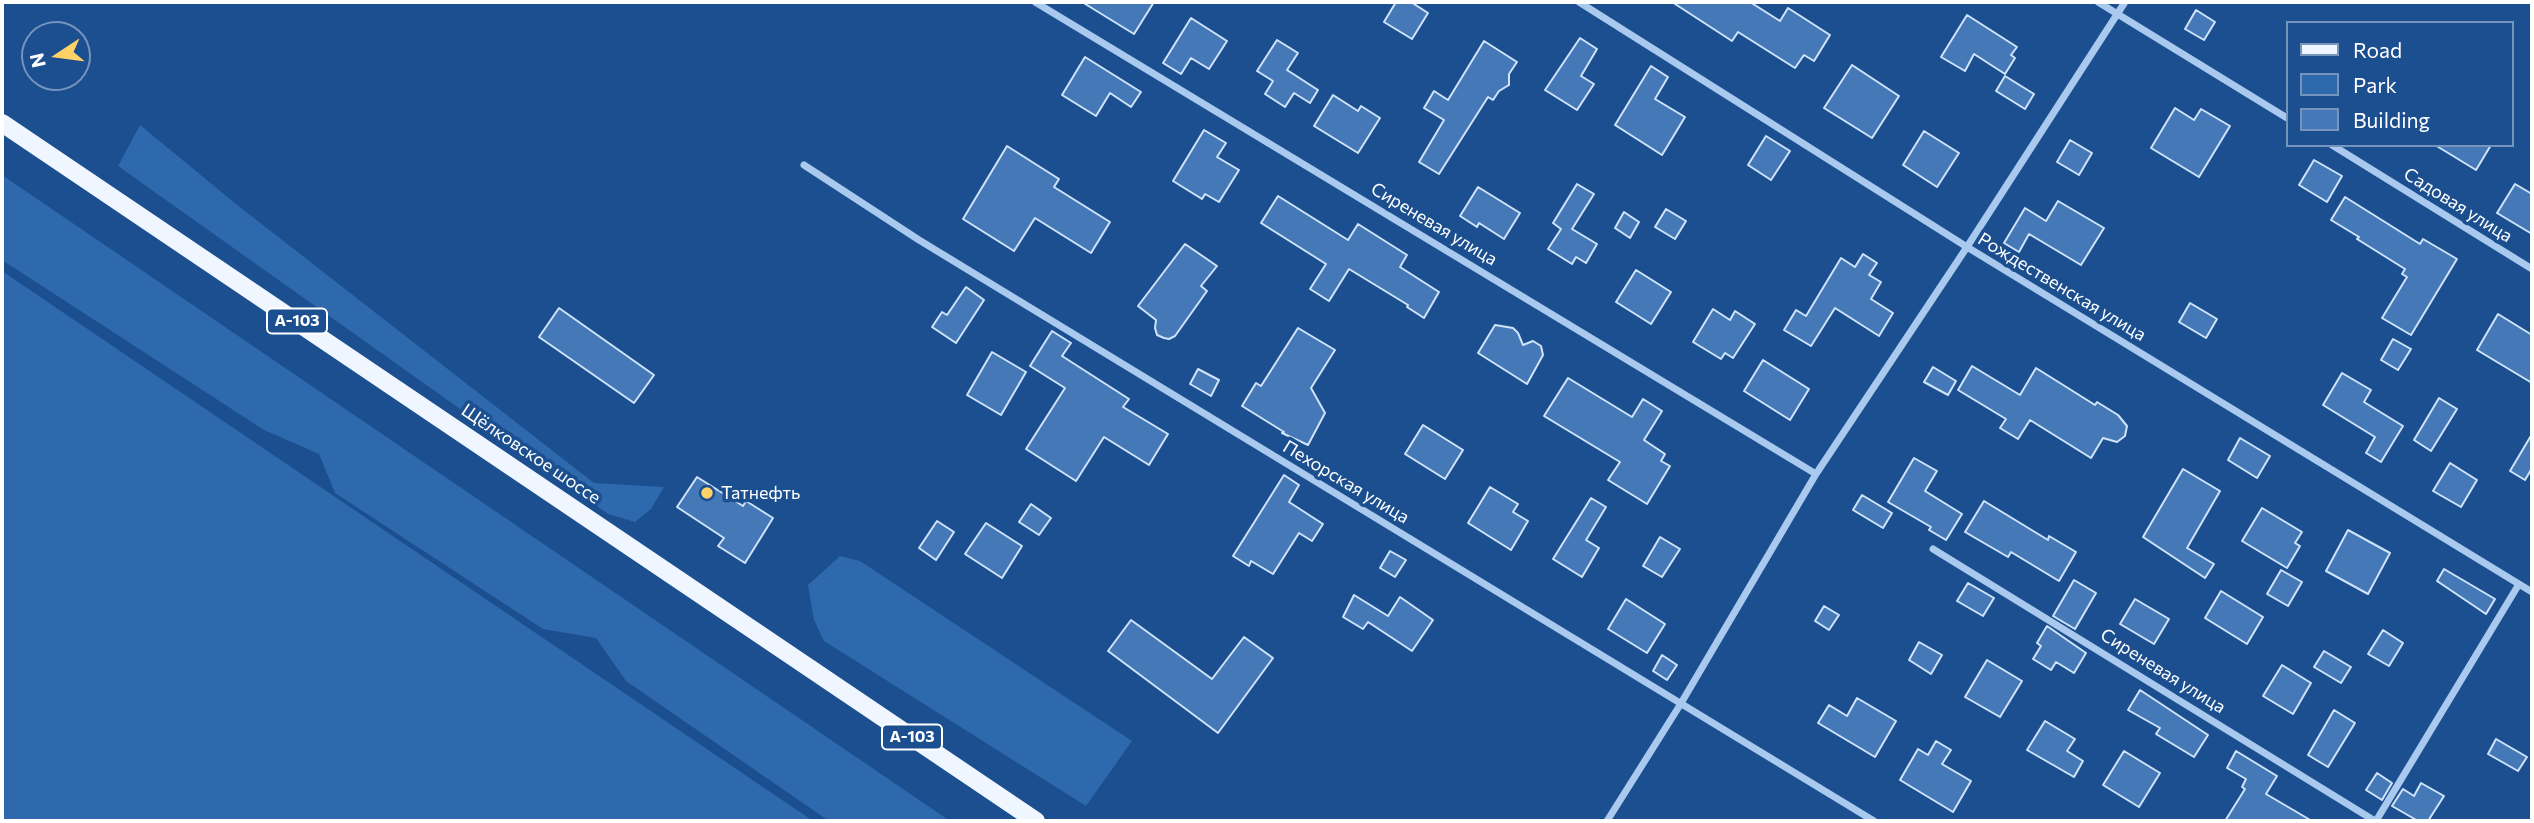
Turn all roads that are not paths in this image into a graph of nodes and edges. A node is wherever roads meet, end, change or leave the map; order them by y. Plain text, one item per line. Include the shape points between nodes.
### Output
1 (1035, 2) edge
2 (1579, 2) edge
3 (2098, 2) edge
4 (2125, 2) edge
5 (2118, 14) junction
6 (2286, 117) edge
7 (2, 123) edge
8 (2335, 147) edge
9 (804, 165) dead end
10 (1967, 247) junction
11 (2532, 269) edge
12 (1816, 474) junction
13 (1933, 549) dead end
14 (2519, 584) junction
15 (2532, 592) edge
16 (1680, 705) junction
17 (1036, 821) edge
18 (1607, 821) edge
19 (1874, 821) edge
20 (2375, 821) edge

1 - 12 street, Сиреневая улица
2 - 10 street, Рождественская улица
3 - 5 street
4 - 5 street
5 - 6 street
5 - 10 street
7 - 17 main road, Щёлковское шоссе / А-103
8 - 11 street, Садовая улица
9 - 16 street, Пехорская улица
10 - 12 street
10 - 14 street, Рождественская улица
12 - 16 street
13 - 20 street, Сиреневая улица
14 - 15 street, Рождественская улица
14 - 20 street
16 - 18 street
16 - 19 street, Пехорская улица

